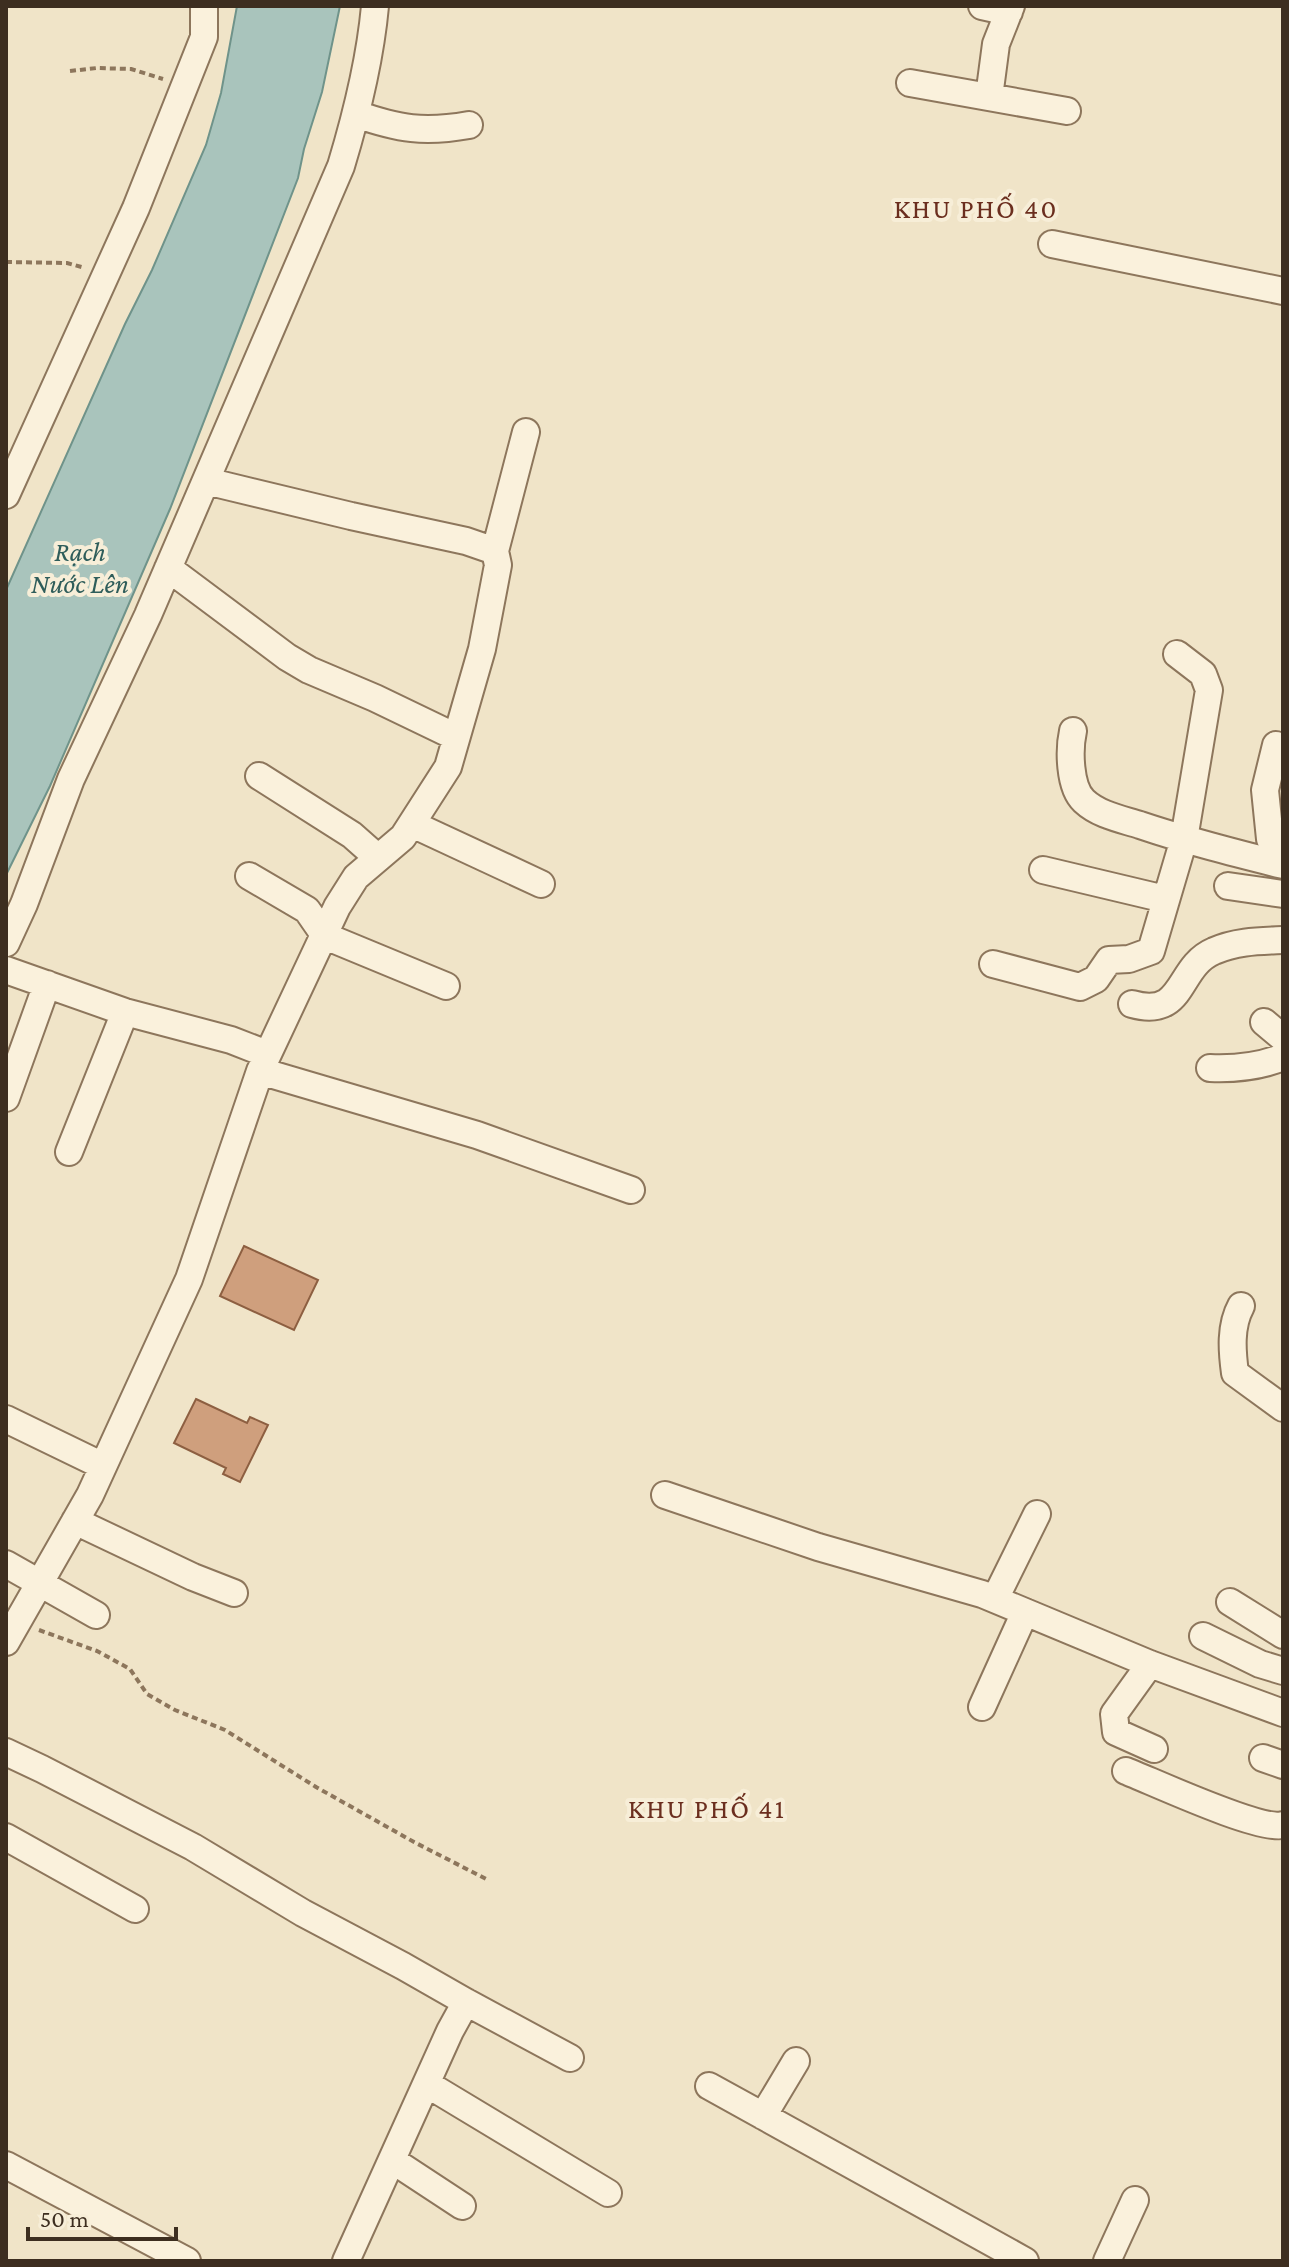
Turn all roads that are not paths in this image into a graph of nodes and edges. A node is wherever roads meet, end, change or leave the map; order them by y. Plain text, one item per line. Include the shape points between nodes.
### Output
1 (204, 6) edge
2 (375, 6) edge
3 (982, 6) edge
4 (1010, 9) edge
5 (910, 83) dead end
6 (989, 97) junction
7 (1067, 111) dead end
8 (356, 114) junction
9 (469, 125) dead end
10 (1052, 244) dead end
11 (1283, 291) edge
12 (526, 432) dead end
13 (206, 481) junction
14 (6, 495) edge
15 (495, 551) junction
16 (168, 568) junction
17 (1177, 654) dead end
18 (1073, 731) dead end
19 (456, 737) junction
20 (1276, 745) dead end
21 (259, 776) dead end
22 (412, 824) junction
23 (1184, 839) junction
24 (378, 858) junction
25 (1282, 865) edge
26 (1043, 870) dead end
27 (249, 876) dead end
28 (541, 884) dead end
29 (1228, 886) dead end
30 (1283, 894) edge
31 (1165, 899) junction
32 (325, 936) junction
33 (1283, 940) edge
34 (6, 943) edge
35 (993, 964) dead end
36 (6, 970) edge
37 (47, 984) junction
38 (446, 986) dead end
39 (1132, 1004) dead end
40 (125, 1012) junction
41 (1283, 1057) edge
42 (264, 1063) junction
43 (1210, 1068) dead end
44 (6, 1098) edge
45 (69, 1152) dead end
46 (631, 1190) dead end
47 (1241, 1306) dead end
48 (1283, 1408) edge
49 (6, 1419) edge
50 (103, 1466) junction
51 (665, 1495) dead end
52 (1037, 1514) dead end
53 (75, 1521) junction
54 (6, 1564) edge
55 (40, 1584) junction
56 (234, 1593) dead end
57 (995, 1599) junction
58 (1230, 1602) dead end
59 (1025, 1612) junction
60 (96, 1615) dead end
61 (12, 1632) edge
62 (1283, 1635) edge
63 (1203, 1636) dead end
64 (1150, 1664) junction
65 (1283, 1671) edge
66 (982, 1707) dead end
67 (1283, 1713) edge
68 (1154, 1749) dead end
69 (6, 1752) edge
70 (1126, 1771) dead end
71 (1283, 1825) edge
72 (6, 1837) edge
73 (135, 1909) dead end
74 (466, 2002) junction
75 (570, 2058) dead end
76 (796, 2061) dead end
77 (427, 2084) junction
78 (709, 2086) dead end
79 (763, 2116) junction
80 (392, 2160) junction
81 (6, 2165) edge
82 (608, 2193) dead end
83 (1135, 2200) dead end
84 (462, 2206) dead end
85 (187, 2261) edge
86 (346, 2261) edge
87 (1025, 2261) edge
88 (1107, 2261) edge

1 - 14 street via 204,37 136,208
2 - 8 street
3 - 4 street
4 - 6 street via 996,44
5 - 6 street
6 - 7 street
8 - 9 street via 403,128
8 - 13 street via 341,166
10 - 11 street
12 - 15 street
13 - 15 street
13 - 16 street
15 - 19 street via 498,565 482,649
16 - 19 street via 309,670
16 - 34 street via 71,779
17 - 23 street via 1203,674 1209,690
18 - 23 street via 1072,772 1082,799 1101,813
19 - 22 street via 448,767
20 - 25 street via 1265,790 1270,839
21 - 24 street via 352,835
22 - 24 street
22 - 28 street
23 - 25 street
23 - 31 street
24 - 32 street via 356,877
26 - 31 street
27 - 32 street via 307,910
29 - 30 street
31 - 35 street via 1151,951 1109,960 1096,979 1080,987
32 - 38 street
32 - 42 street
33 - 39 street via 1244,942 1213,951 1194,964 1166,1004
36 - 37 street
37 - 40 street
37 - 44 street
40 - 42 street via 231,1040
40 - 45 street
41 - 43 street via 1265,1064
42 - 46 street
42 - 50 street via 189,1279
47 - 48 street via 1231,1349 1235,1373
49 - 50 street
50 - 53 street
51 - 57 street
52 - 57 street
53 - 55 street
53 - 56 street
54 - 55 street
55 - 60 street
55 - 61 street
57 - 59 street
58 - 62 street
59 - 64 street
59 - 66 street
63 - 65 street
64 - 67 street
64 - 68 street via 1114,1714 1116,1732
69 - 74 street via 193,1847
70 - 71 street via 1232,1814 1267,1826
72 - 73 street
74 - 75 street
74 - 77 street
76 - 79 street
77 - 80 street
77 - 82 street
78 - 79 street
79 - 87 street
80 - 84 street
80 - 86 street
81 - 85 street
83 - 88 street

